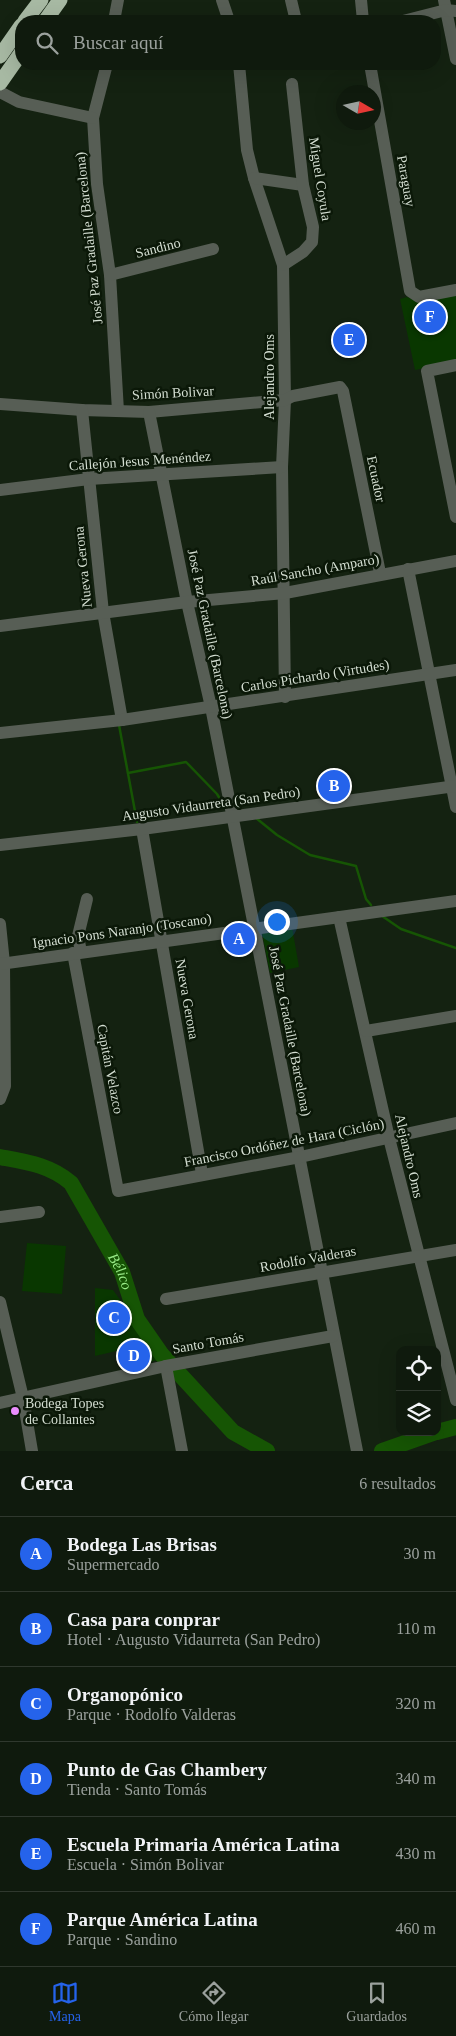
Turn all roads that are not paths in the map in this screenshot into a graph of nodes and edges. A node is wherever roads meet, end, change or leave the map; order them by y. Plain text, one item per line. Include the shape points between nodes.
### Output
1 (41, 0) edge
2 (60, 0) edge
3 (118, 0) edge
4 (222, 0) edge
5 (291, 0) edge
6 (361, 0) edge
7 (449, 7) edge
8 (30, 15) edge
9 (49, 15) edge
10 (115, 15) edge
11 (227, 15) edge
12 (295, 15) edge
13 (362, 15) edge
14 (423, 15) edge
15 (15, 35) edge
16 (0, 56) edge
17 (456, 59) edge
18 (15, 61) edge
19 (105, 70) edge
20 (239, 70) edge
21 (371, 70) edge
22 (0, 82) edge
23 (292, 84) dead end
24 (0, 92) edge
25 (93, 118) junction
26 (254, 178) junction
27 (303, 185) junction
28 (213, 249) dead end
29 (283, 265) junction
30 (110, 275) junction
31 (456, 290) edge
32 (456, 365) edge
33 (343, 390) joint
34 (285, 400) junction
35 (0, 404) edge
36 (82, 410) junction
37 (118, 411) junction
38 (149, 412) junction
39 (282, 468) junction
40 (162, 473) junction
41 (88, 479) junction
42 (0, 490) edge
43 (456, 517) edge
44 (456, 561) edge
45 (408, 569) junction
46 (380, 573) junction
47 (285, 593) junction
48 (187, 602) junction
49 (103, 612) junction
50 (0, 626) edge
51 (456, 670) edge
52 (428, 674) junction
53 (285, 697) junction
54 (211, 707) junction
55 (122, 720) junction
56 (0, 733) edge
57 (454, 786) edge
58 (456, 807) edge
59 (231, 817) junction
60 (142, 830) junction
61 (0, 845) edge
62 (87, 899) dead end
63 (456, 901) edge
64 (339, 917) junction
65 (0, 924) edge
66 (254, 928) junction
67 (161, 941) junction
68 (77, 953) junction
69 (2, 963) edge
70 (456, 1016) edge
71 (366, 1031) junction
72 (0, 1099) edge
73 (456, 1123) edge
74 (389, 1138) junction
75 (300, 1157) junction
76 (202, 1174) junction
77 (118, 1191) joint
78 (39, 1212) dead end
79 (0, 1216) edge
80 (456, 1250) edge
81 (418, 1256) junction
82 (322, 1271) junction
83 (166, 1299) dead end
84 (1, 1310) edge
85 (333, 1336) junction
86 (166, 1366) junction
87 (23, 1398) junction
88 (456, 1400) edge
89 (0, 1403) edge
90 (32, 1451) edge
91 (182, 1451) edge
92 (357, 1451) edge

1 - 8 highway
2 - 9 highway
3 - 10 street
4 - 11 street
5 - 12 street
6 - 13 street
7 - 14 street
7 - 17 street
15 - 16 highway
18 - 22 highway
19 - 25 street, José Paz Gradaille (Barcelona)
20 - 26 street, Alejandro Oms
21 - 31 street, Paraguay via 410,291 419,298
23 - 27 street, Miguel Coyula
24 - 25 street via 19,102
25 - 30 street, José Paz Gradaille (Barcelona) via 97,184
26 - 27 street
26 - 29 street, Alejandro Oms
27 - 29 street, Miguel Coyula via 313,227 312,242
28 - 30 street, Sandino
29 - 34 street, Alejandro Oms
30 - 37 street, José Paz Gradaille (Barcelona)
32 - 43 street via 427,371
33 - 34 street, Simón Bolivar via 335,386
33 - 46 street, Ecuador
34 - 38 street, Simón Bolivar
34 - 39 street, Alejandro Oms
35 - 36 street, Simón Bolivar
36 - 37 street, Simón Bolivar
36 - 41 street, Nueva Gerona
37 - 38 street, Simón Bolivar
38 - 40 street, José Paz Gradaille (Barcelona)
39 - 40 street, Callejón Jesus Menéndez
39 - 47 street, Alejandro Oms
40 - 41 street, Callejón Jesus Menéndez
40 - 48 street, José Paz Gradaille (Barcelona)
41 - 42 street, Callejón Jesus Menéndez
41 - 49 street, Nueva Gerona
44 - 45 street, Raúl Sancho (Amparo)
45 - 46 street, Raúl Sancho (Amparo)
45 - 52 street
46 - 47 street, Raúl Sancho (Amparo)
47 - 48 street, Raúl Sancho (Amparo)
47 - 53 street, Alejandro Oms
48 - 49 street, Raúl Sancho (Amparo)
48 - 54 street, José Paz Gradaille (Barcelona)
49 - 50 street, Raúl Sancho (Amparo)
49 - 55 street, Nueva Gerona
51 - 52 street, Carlos Pichardo (Virtudes)
52 - 53 street, Carlos Pichardo (Virtudes)
52 - 57 street
53 - 54 street, Carlos Pichardo (Virtudes)
54 - 55 street, Carlos Pichardo (Virtudes)
54 - 59 street, José Paz Gradaille (Barcelona)
55 - 56 street, Carlos Pichardo (Virtudes)
57 - 58 street
57 - 59 street, Augusto Vidaurreta (San Pedro)
59 - 60 street, Augusto Vidaurreta (San Pedro)
59 - 66 street, José Paz Gradaille (Barcelona)
60 - 61 street, Augusto Vidaurreta (San Pedro)
60 - 67 street, Nueva Gerona
62 - 68 street, Capitán Velazco
63 - 64 street, Ignacio Pons Naranjo (Toscano)
64 - 66 street, Ignacio Pons Naranjo (Toscano)
64 - 71 street, Alejandro Oms
65 - 69 street
66 - 67 street, Ignacio Pons Naranjo (Toscano)
66 - 75 street, José Paz Gradaille (Barcelona)
67 - 68 street, Ignacio Pons Naranjo (Toscano)
67 - 76 street, Nueva Gerona
68 - 69 street, Ignacio Pons Naranjo (Toscano)
68 - 77 street, Capitán Velazco
69 - 72 street via 5,1086
70 - 71 street
71 - 74 street, Alejandro Oms
73 - 74 street, Francisco Ordóñez de Hara (Ciclón)
74 - 75 street, Francisco Ordóñez de Hara (Ciclón)
74 - 81 street, Alejandro Oms
75 - 76 street, Francisco Ordóñez de Hara (Ciclón)
75 - 82 street, José Paz Gradaille (Barcelona)
76 - 77 street, Francisco Ordóñez de Hara (Ciclón)
78 - 79 street
80 - 81 street, Rodolfo Valderas
81 - 82 street, Rodolfo Valderas
81 - 88 street, Alejandro Oms
82 - 83 street, Rodolfo Valderas
82 - 85 street, José Paz Gradaille (Barcelona)
84 - 87 street
85 - 86 street, Santo Tomás
85 - 92 street, José Paz Gradaille (Barcelona)
86 - 87 street, Santo Tomás
86 - 91 street
87 - 89 street, Santo Tomás
87 - 90 street

